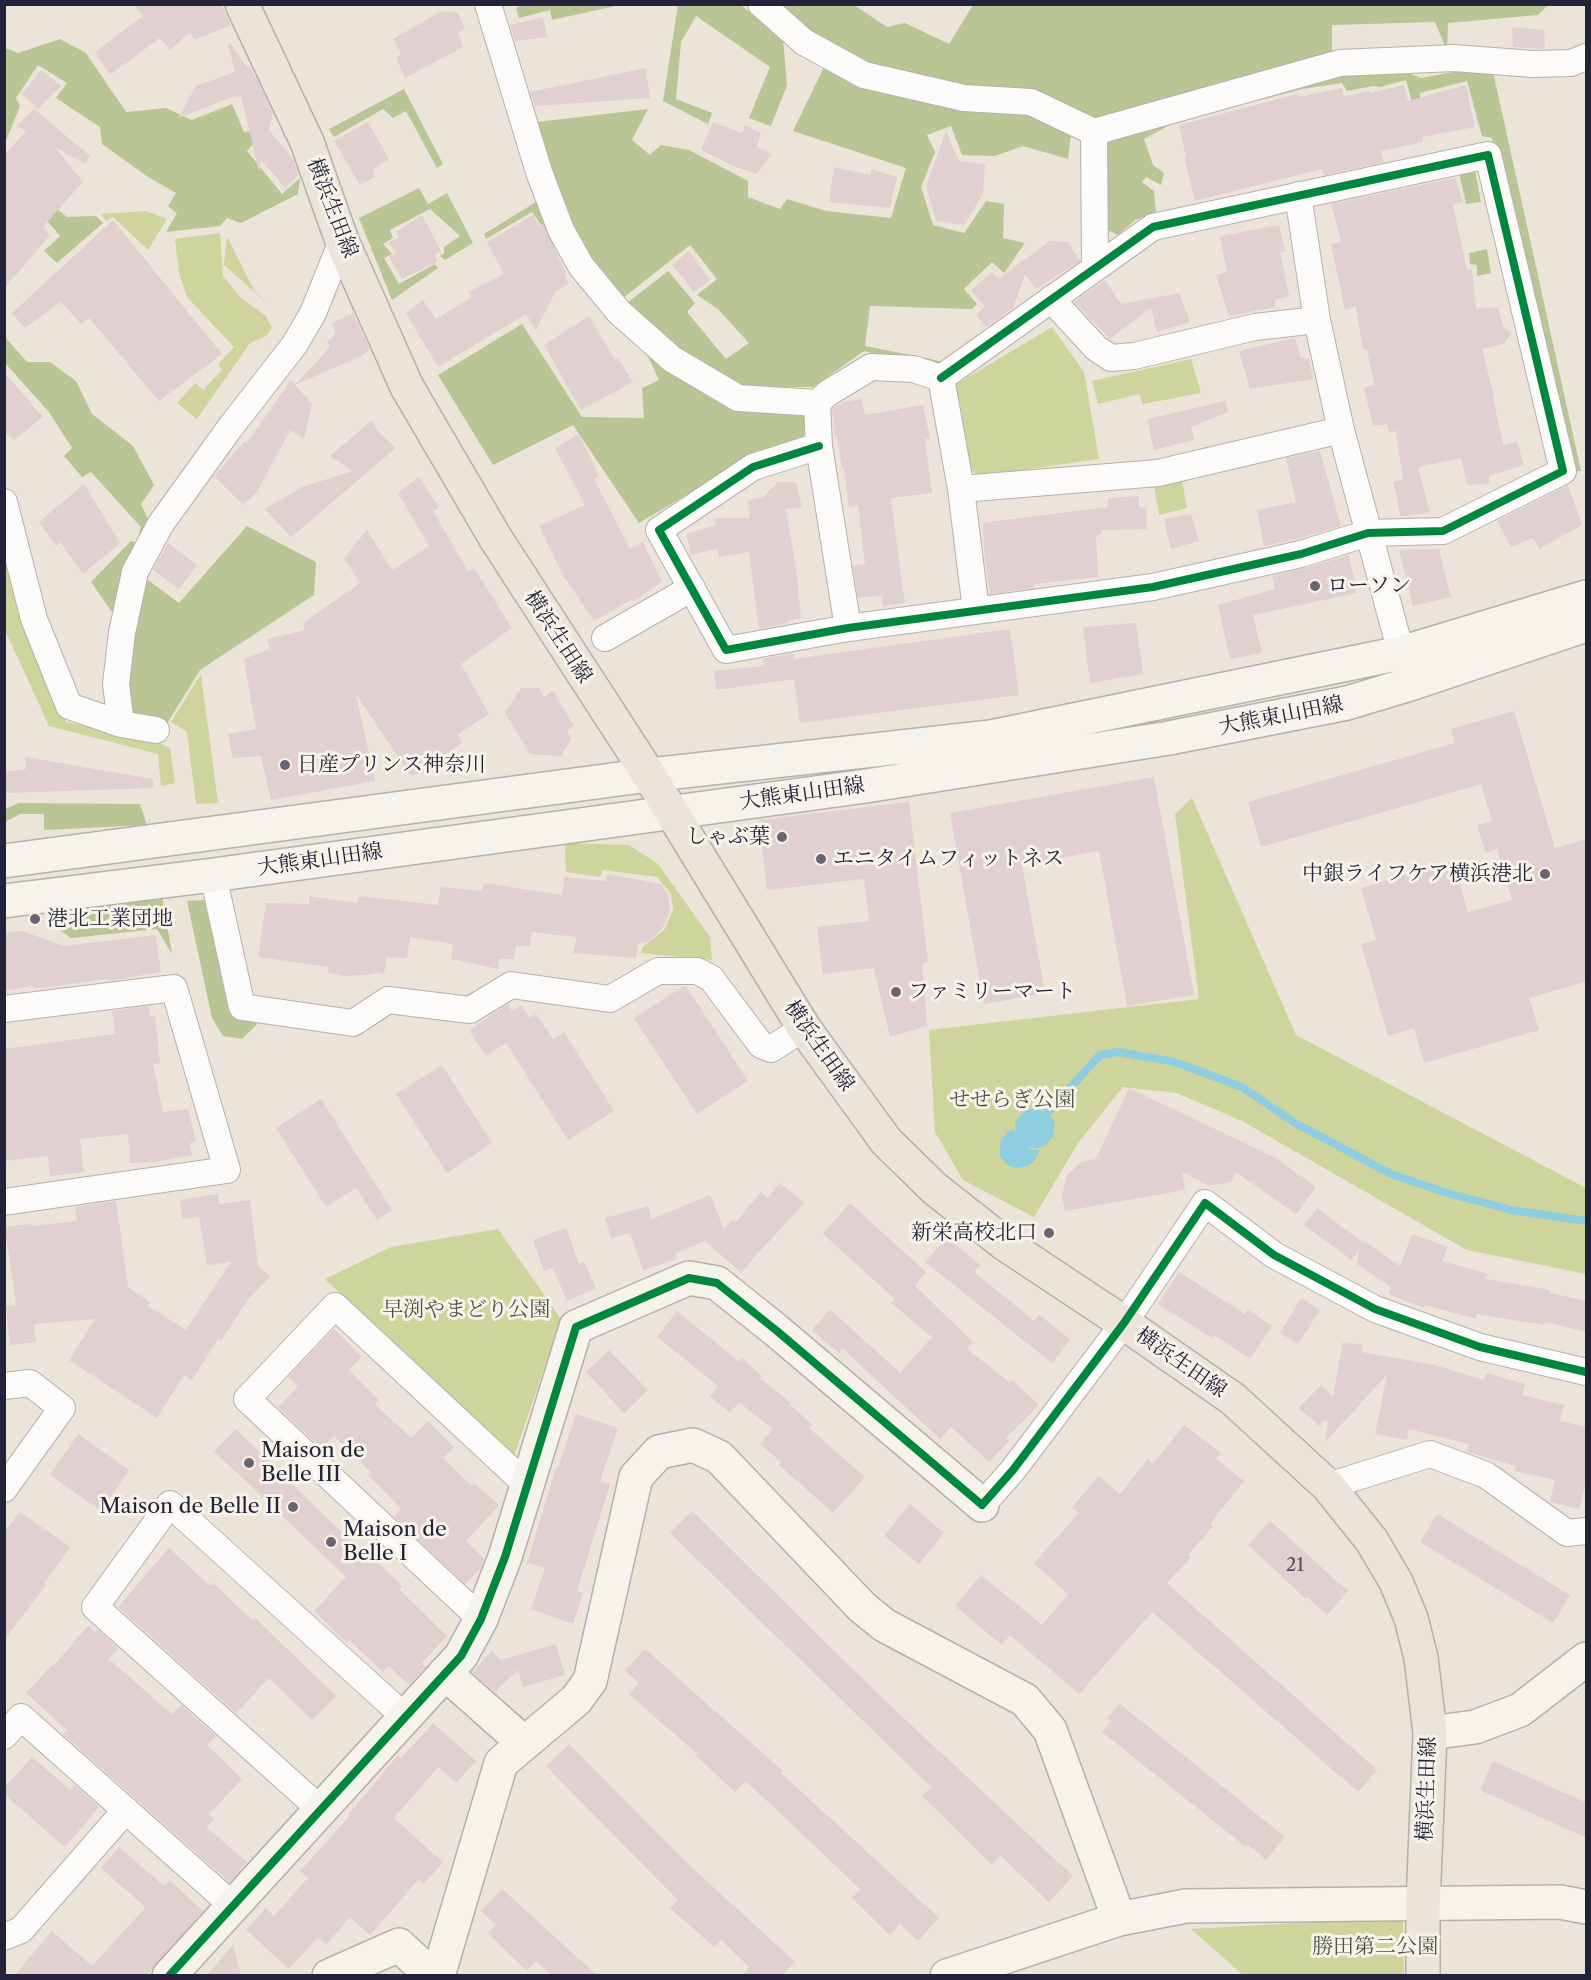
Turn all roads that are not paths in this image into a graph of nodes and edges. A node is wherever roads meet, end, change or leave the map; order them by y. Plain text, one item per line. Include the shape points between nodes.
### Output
1 (242, 4) edge
2 (488, 4) edge
3 (761, 4) edge
4 (1587, 57) edge
5 (1094, 132) junction
6 (1298, 195) junction
7 (342, 241) junction
8 (1095, 267) junction
9 (1051, 299) junction
10 (1317, 320) junction
11 (941, 378) junction
12 (817, 403) junction
13 (1341, 430) junction
14 (819, 446) junction
15 (961, 489) junction
16 (4, 502) edge
17 (1368, 533) junction
18 (692, 588) junction
19 (1587, 597) edge
20 (976, 610) junction
21 (1587, 625) edge
22 (849, 628) junction
23 (605, 638) dead end
24 (1401, 653) junction
25 (1410, 684) junction
26 (121, 724) junction
27 (156, 730) dead end
28 (649, 775) junction
29 (671, 812) junction
30 (4, 861) edge
31 (213, 875) junction
32 (4, 901) edge
33 (4, 1009) edge
34 (804, 1028) junction
35 (4, 1202) edge
36 (1124, 1323) junction
37 (1587, 1372) edge
38 (4, 1386) edge
39 (527, 1485) junction
40 (1328, 1486) junction
41 (4, 1489) edge
42 (982, 1505) joint
43 (1587, 1531) edge
44 (481, 1619) junction
45 (1587, 1659) edge
46 (445, 1673) junction
47 (405, 1717) junction
48 (1430, 1732) junction
49 (4, 1736) edge
50 (524, 1743) junction
51 (320, 1809) junction
52 (126, 1810) junction
53 (1423, 1904) junction
54 (232, 1905) junction
55 (1587, 1907) edge
56 (1119, 1919) junction
57 (4, 1937) edge
58 (169, 1976) edge
59 (329, 1976) edge
60 (432, 1976) edge
61 (438, 1976) edge
62 (947, 1976) edge
63 (1423, 1976) edge

1 - 7 main road, 横浜生田線 via 307,142
2 - 12 street via 539,172 561,230 580,266 619,312 672,359 738,398
3 - 5 street via 804,42 864,75 964,98 1031,102
4 - 5 street via 1561,64 1454,58 1340,63
5 - 8 street
6 - 8 street via 1153,227
6 - 10 street
6 - 17 street via 1488,155 1563,471 1443,531
7 - 26 street via 313,313 295,344 166,516 135,572 116,684
7 - 28 main road, 横浜生田線 via 407,387 496,539 576,655
8 - 9 street
9 - 10 street via 1096,348 1111,358 1255,327
9 - 11 street
10 - 13 street
11 - 12 street via 913,369 872,367
11 - 15 street
12 - 14 street
13 - 15 street via 1158,472
13 - 17 street
14 - 18 street via 753,467 659,530
14 - 22 street
15 - 20 street
16 - 26 street via 34,619 69,706
17 - 20 street via 1301,554 1153,587
17 - 24 street
18 - 22 street via 726,650
18 - 23 street
19 - 24 street, 大熊東山田線
20 - 22 street
21 - 25 street, 大熊東山田線
24 - 25 street
24 - 28 street, 大熊東山田線 via 990,737
25 - 29 street, 大熊東山田線 via 1347,703 1169,738
26 - 27 street
28 - 29 main road, 横浜生田線
28 - 30 street, 大熊東山田線
29 - 31 street, 大熊東山田線
29 - 34 main road, 横浜生田線
31 - 32 street, 大熊東山田線
31 - 34 street via 242,1007 353,1023 388,1000 470,1010 511,985 610,999 658,970 697,972 711,978 761,1045 771,1049
33 - 35 street via 174,988 227,1170
34 - 36 main road, 横浜生田線 via 886,1141 934,1188 1005,1244
36 - 37 street via 1205,1203 1274,1255 1375,1309 1480,1347
36 - 40 main road, 横浜生田線 via 1233,1399
36 - 42 street
38 - 41 street via 30,1383 62,1408
39 - 42 street via 576,1327 689,1278 717,1283
39 - 44 street
39 - 44 street via 335,1306 247,1400
40 - 43 street via 1430,1454 1486,1475 1567,1533
40 - 48 main road, 横浜生田線 via 1372,1541 1411,1618 1421,1658
44 - 46 street via 461,1656
45 - 48 street via 1520,1710 1475,1727
46 - 47 street
46 - 50 street
47 - 51 street
47 - 51 street via 170,1504 95,1607
48 - 53 main road, 横浜生田線
49 - 52 street via 21,1716
50 - 56 street via 576,1700 590,1681 636,1477 659,1452 693,1445 719,1457 862,1607 884,1625 1025,1700 1050,1730
50 - 61 street via 501,1763
51 - 54 street
52 - 54 street
52 - 57 street via 21,1930
53 - 55 street via 1560,1902
53 - 56 street via 1186,1906
53 - 63 main road, 横浜生田線
54 - 58 street
56 - 62 street
59 - 60 street via 399,1945

